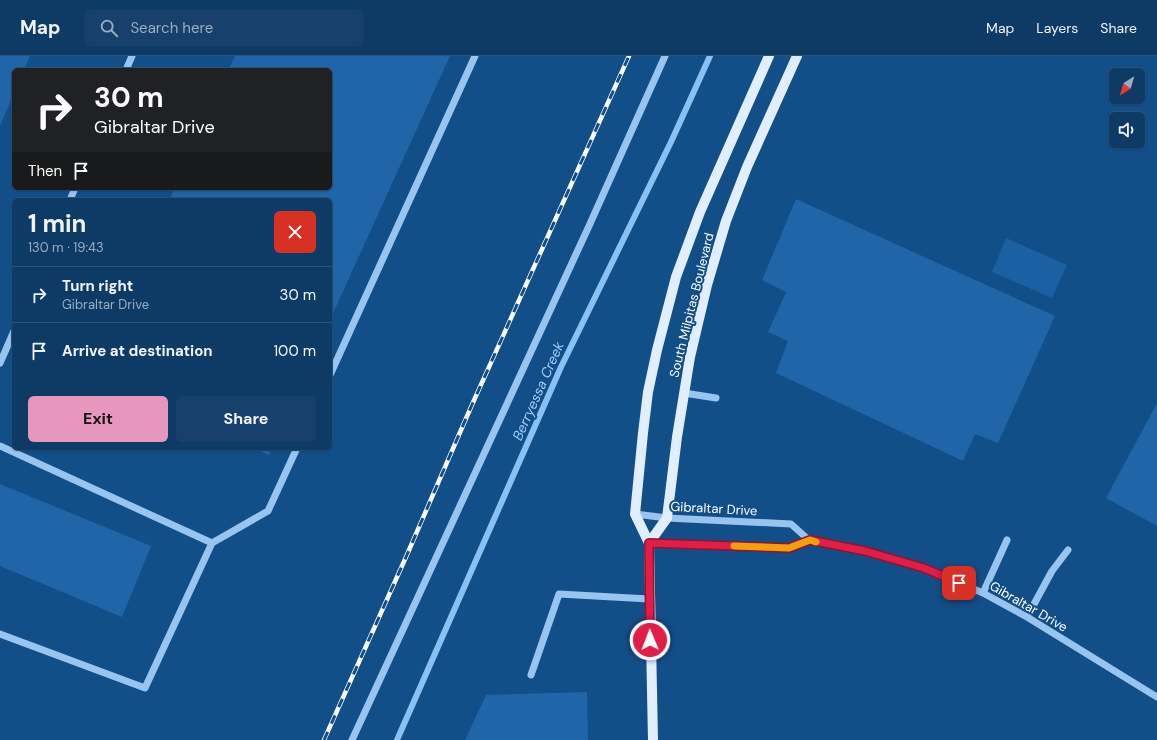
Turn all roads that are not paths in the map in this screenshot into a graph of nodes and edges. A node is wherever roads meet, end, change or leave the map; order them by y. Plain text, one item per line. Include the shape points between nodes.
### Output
1 (132, 56) edge
2 (475, 56) edge
3 (665, 56) edge
4 (769, 56) edge
5 (797, 56) edge
6 (127, 68) edge
7 (12, 336) edge
8 (0, 364) edge
9 (332, 371) edge
10 (684, 392) junction
11 (716, 398) dead end
12 (0, 446) edge
13 (296, 450) edge
14 (636, 514) junction
15 (667, 518) junction
16 (810, 540) junction
17 (1007, 540) dead end
18 (212, 543) junction
19 (649, 543) junction
20 (1068, 550) dead end
21 (983, 593) junction
22 (649, 599) junction
23 (1027, 617) junction
24 (0, 634) edge
25 (531, 675) dead end
26 (1157, 697) edge
27 (352, 740) edge
28 (653, 740) edge

1 - 6 street
2 - 9 street
3 - 27 street via 586,234
4 - 14 main road, South Milpitas Boulevard via 700,212 676,277 648,392
5 - 10 main road, South Milpitas Boulevard via 747,167 726,221 707,285
7 - 8 street
10 - 11 street
10 - 15 main road, South Milpitas Boulevard
12 - 18 street
13 - 18 street via 268,511
14 - 15 street, Gibraltar Drive
14 - 19 main road, South Milpitas Boulevard
15 - 16 street, Gibraltar Drive via 791,524
15 - 19 main road, South Milpitas Boulevard
16 - 19 street via 789,548
16 - 21 street, Gibraltar Drive via 865,551 924,568
17 - 21 street
18 - 24 street via 145,688
19 - 22 main road, South Milpitas Boulevard
20 - 23 street via 1052,571
21 - 23 street, Gibraltar Drive
22 - 25 street via 559,594
22 - 28 main road, South Milpitas Boulevard
23 - 26 street, Gibraltar Drive

